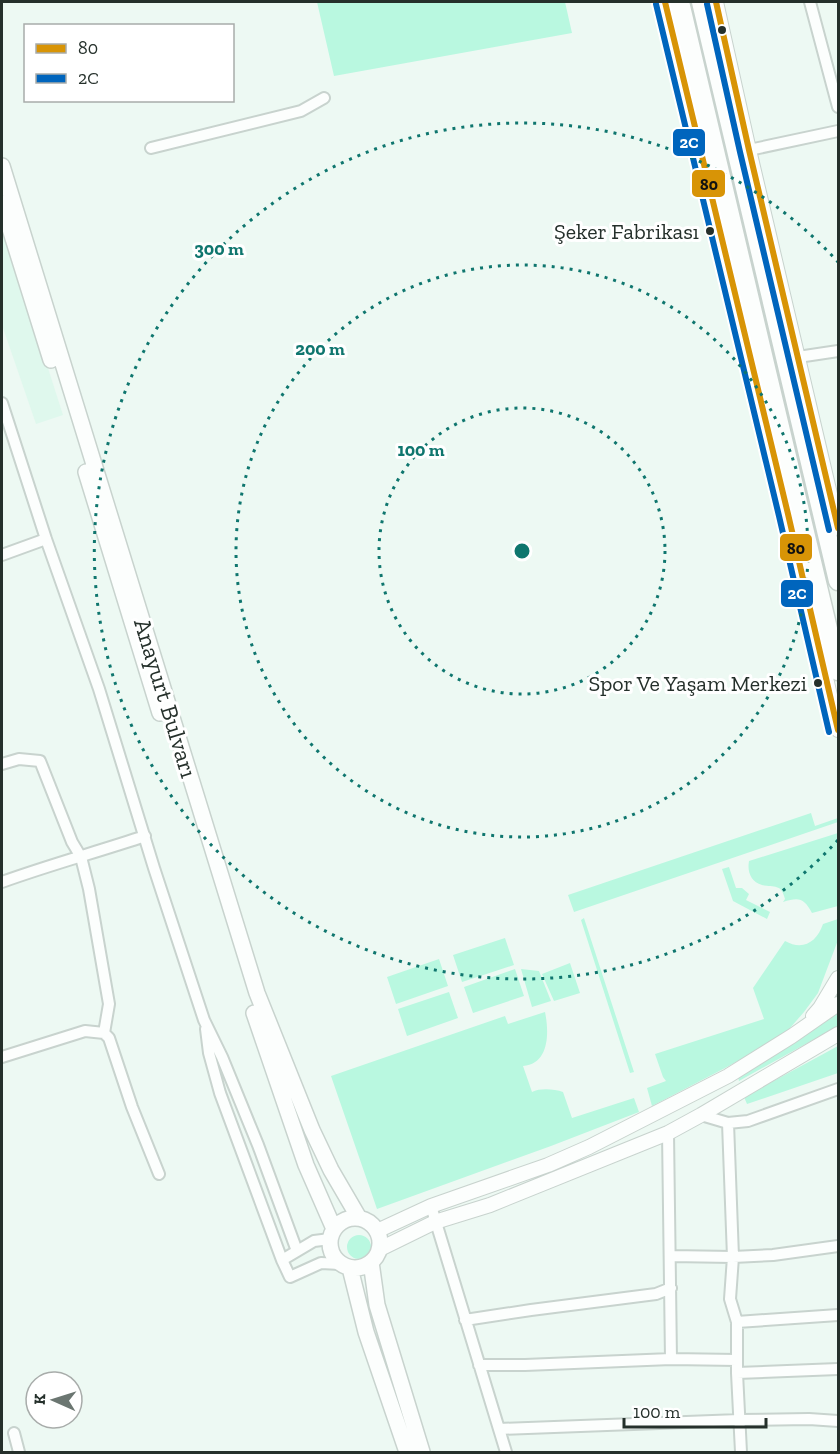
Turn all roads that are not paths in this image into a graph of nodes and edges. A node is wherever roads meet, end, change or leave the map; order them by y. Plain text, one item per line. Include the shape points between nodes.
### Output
1 (665, 2) edge
2 (680, 2) edge
3 (701, 2) edge
4 (716, 2) edge
5 (810, 2) edge
6 (324, 98) dead end
7 (838, 107) edge
8 (838, 131) edge
9 (151, 148) dead end
10 (749, 150) junction
11 (2, 166) edge
12 (2, 203) edge
13 (838, 351) edge
14 (798, 357) junction
15 (2, 403) edge
16 (838, 528) edge
17 (46, 539) junction
18 (2, 555) edge
19 (838, 582) edge
20 (838, 670) edge
21 (838, 730) edge
22 (2, 764) edge
23 (145, 837) junction
24 (81, 857) junction
25 (2, 882) edge
26 (838, 978) edge
27 (838, 995) edge
28 (838, 1004) edge
29 (820, 1008) junction
30 (204, 1020) junction
31 (104, 1033) junction
32 (838, 1034) edge
33 (792, 1035) junction
34 (838, 1043) edge
35 (819, 1046) junction
36 (2, 1057) edge
37 (838, 1089) edge
38 (701, 1116) junction
39 (729, 1123) junction
40 (668, 1133) junction
41 (159, 1174) dead end
42 (431, 1206) junction
43 (359, 1218) junction
44 (435, 1222) junction
45 (377, 1230) junction
46 (332, 1234) junction
47 (838, 1246) edge
48 (297, 1251) junction
49 (376, 1256) junction
50 (671, 1256) junction
51 (733, 1257) junction
52 (282, 1260) junction
53 (345, 1266) junction
54 (671, 1288) junction
55 (838, 1315) edge
56 (465, 1320) junction
57 (737, 1322) junction
58 (671, 1359) junction
59 (737, 1360) junction
60 (479, 1365) junction
61 (838, 1369) edge
62 (737, 1373) junction
63 (739, 1420) junction
64 (838, 1421) edge
65 (499, 1428) junction
66 (14, 1433) dead end
67 (19, 1452) edge
68 (407, 1452) edge
69 (422, 1452) edge
70 (506, 1452) edge
71 (741, 1452) edge

1 - 21 street
2 - 20 highway
3 - 19 highway
4 - 10 street
5 - 7 street
6 - 9 street via 301,111
8 - 10 street
10 - 14 street
11 - 43 main road, Anayurt Bulvarı via 256,993 316,1140
12 - 46 main road, Anayurt Bulvarı via 267,1052
13 - 14 street
14 - 16 street
15 - 17 street
17 - 18 street
17 - 23 street via 99,689
22 - 24 street via 19,759 40,761
23 - 24 street
23 - 30 street
24 - 25 street
24 - 31 street via 109,1004
26 - 29 street
27 - 29 street
28 - 33 street
29 - 33 street
30 - 48 street via 258,1145
30 - 52 street via 220,1093
31 - 36 street via 85,1031
31 - 41 street
32 - 35 street
33 - 42 street via 728,1076 589,1147
34 - 35 street
35 - 38 street
37 - 39 street via 748,1121
38 - 39 street
38 - 40 street
39 - 51 street
40 - 44 street via 490,1205
40 - 50 street
42 - 44 street
42 - 45 street
43 - 45 main road
43 - 46 main road via 346,1220
44 - 49 street
44 - 56 street
45 - 49 main road via 380,1238
46 - 48 street
46 - 53 main road via 332,1254
47 - 51 street
48 - 52 street
49 - 53 main road via 362,1268
49 - 69 main road via 376,1305
50 - 51 street
50 - 54 street
51 - 57 street via 730,1299
52 - 53 street via 290,1277 321,1263
53 - 68 main road
54 - 56 street via 656,1294
54 - 58 street
55 - 57 street
56 - 60 street
57 - 59 street
58 - 59 street
58 - 60 street
59 - 62 street
60 - 65 street
61 - 62 street
62 - 63 street
63 - 64 street
63 - 65 street
63 - 71 street
65 - 70 street
66 - 67 street

